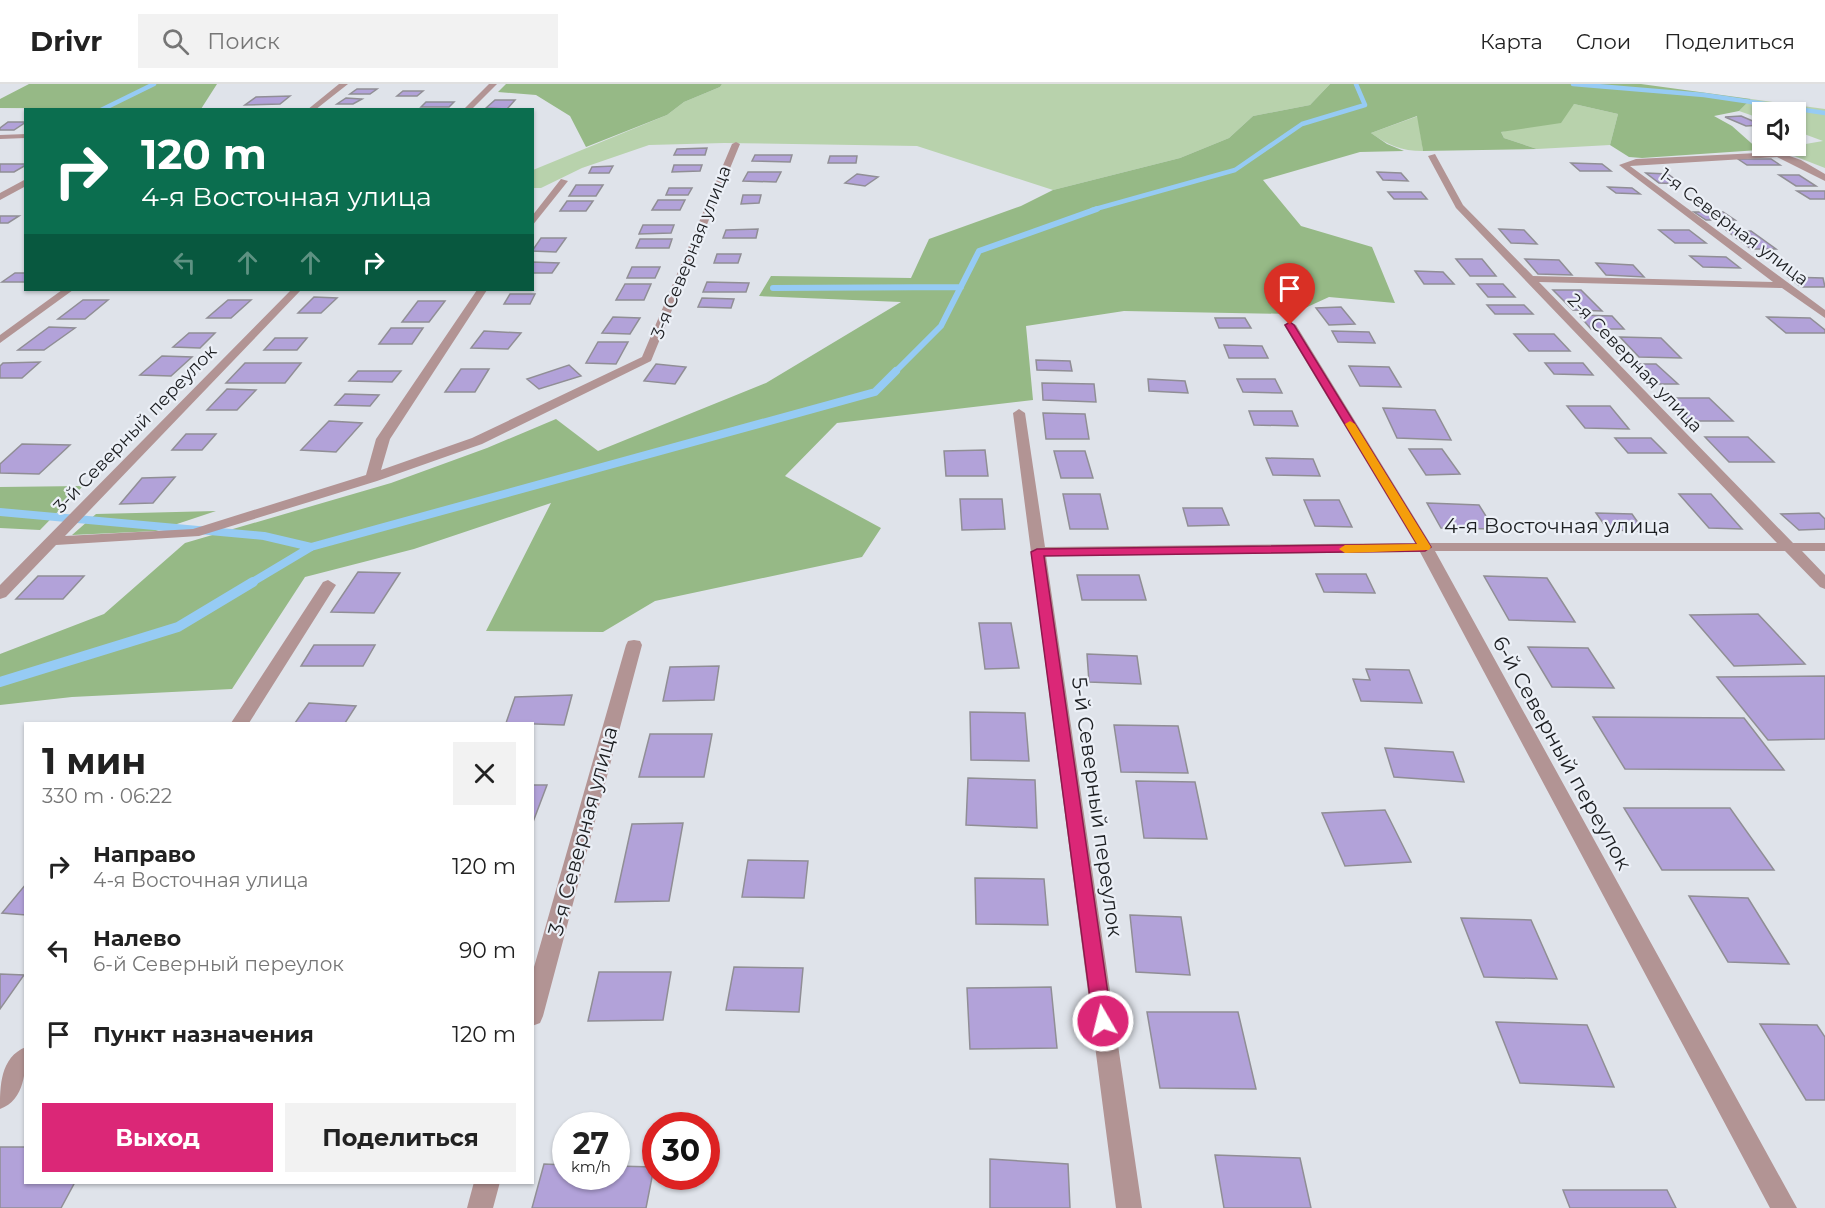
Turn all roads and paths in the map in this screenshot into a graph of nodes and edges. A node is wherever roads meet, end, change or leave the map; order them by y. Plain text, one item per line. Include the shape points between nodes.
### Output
1 (344, 84) edge
2 (493, 84) edge
3 (313, 108) edge
4 (468, 108) edge
5 (24, 136) edge
6 (0, 137) edge
7 (736, 144) dead end
8 (1432, 156) dead end
9 (1825, 178) edge
10 (564, 181) dead end
11 (24, 183) edge
12 (0, 197) edge
13 (534, 220) edge
14 (1528, 279) junction
15 (1783, 285) junction
16 (67, 291) edge
17 (295, 291) edge
18 (481, 291) edge
19 (1825, 315) edge
20 (1290, 325) dead end
21 (0, 340) edge
22 (1019, 413) dead end
23 (372, 478) junction
24 (53, 541) junction
25 (1425, 547) junction
26 (1790, 547) junction
27 (1825, 547) edge
28 (1037, 552) junction
29 (1825, 584) edge
30 (328, 585) dead end
31 (0, 594) edge
32 (634, 645) dead end
33 (241, 722) edge
34 (534, 1009) edge
35 (24, 1061) edge
36 (0, 1098) edge
37 (486, 1184) edge
38 (480, 1208) edge
39 (1129, 1208) edge
40 (1784, 1208) edge

1 - 3 street
2 - 4 street
5 - 6 street
7 - 23 street, 3-я Северная улица via 647,360 477,441
8 - 14 street, 2-я Северная улица via 1459,206
9 - 15 street, 1-я Северная улица via 1778,154 1623,165
10 - 13 street
11 - 12 street
14 - 15 street
14 - 26 street, 2-я Северная улица
15 - 19 street, 1-я Северная улица
16 - 21 street
17 - 24 street, 3-й Северный переулок
18 - 23 street via 383,439
20 - 25 street, 6-й Северный переулок
22 - 28 street, 5-й Северный переулок
23 - 24 street via 194,533
24 - 31 street, 3-й Северный переулок
25 - 26 street, 4-я Восточная улица
25 - 28 street, 4-я Восточная улица
25 - 40 street, 6-й Северный переулок
26 - 27 street, 4-я Восточная улица
26 - 29 street, 2-я Северная улица
28 - 39 street, 5-й Северный переулок
30 - 33 street
32 - 34 street, 3-я Северная улица
35 - 36 street
37 - 38 street

